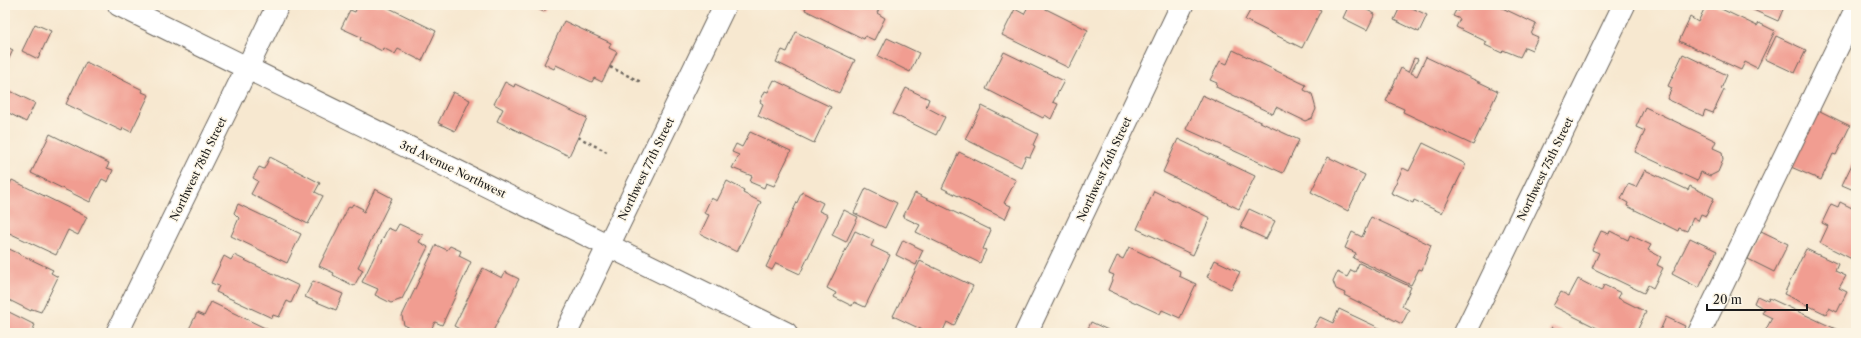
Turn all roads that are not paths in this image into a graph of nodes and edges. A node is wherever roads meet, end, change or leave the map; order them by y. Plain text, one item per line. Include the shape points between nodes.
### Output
1 (119, 5) edge
2 (278, 5) edge
3 (725, 5) edge
4 (1182, 5) edge
5 (1624, 5) edge
6 (1856, 9) edge
7 (248, 68) junction
8 (608, 246) junction
9 (117, 333) edge
10 (566, 333) edge
11 (786, 333) edge
12 (1026, 333) edge
13 (1465, 333) edge
14 (1699, 333) edge

1 - 7 street, 3rd Avenue Northwest
2 - 7 street, Northwest 78th Street
3 - 8 street, Northwest 77th Street
4 - 12 street, Northwest 76th Street
5 - 13 street, Northwest 75th Street
6 - 14 street
7 - 8 street, 3rd Avenue Northwest
7 - 9 street, Northwest 78th Street
8 - 10 street, Northwest 77th Street
8 - 11 street, 3rd Avenue Northwest

